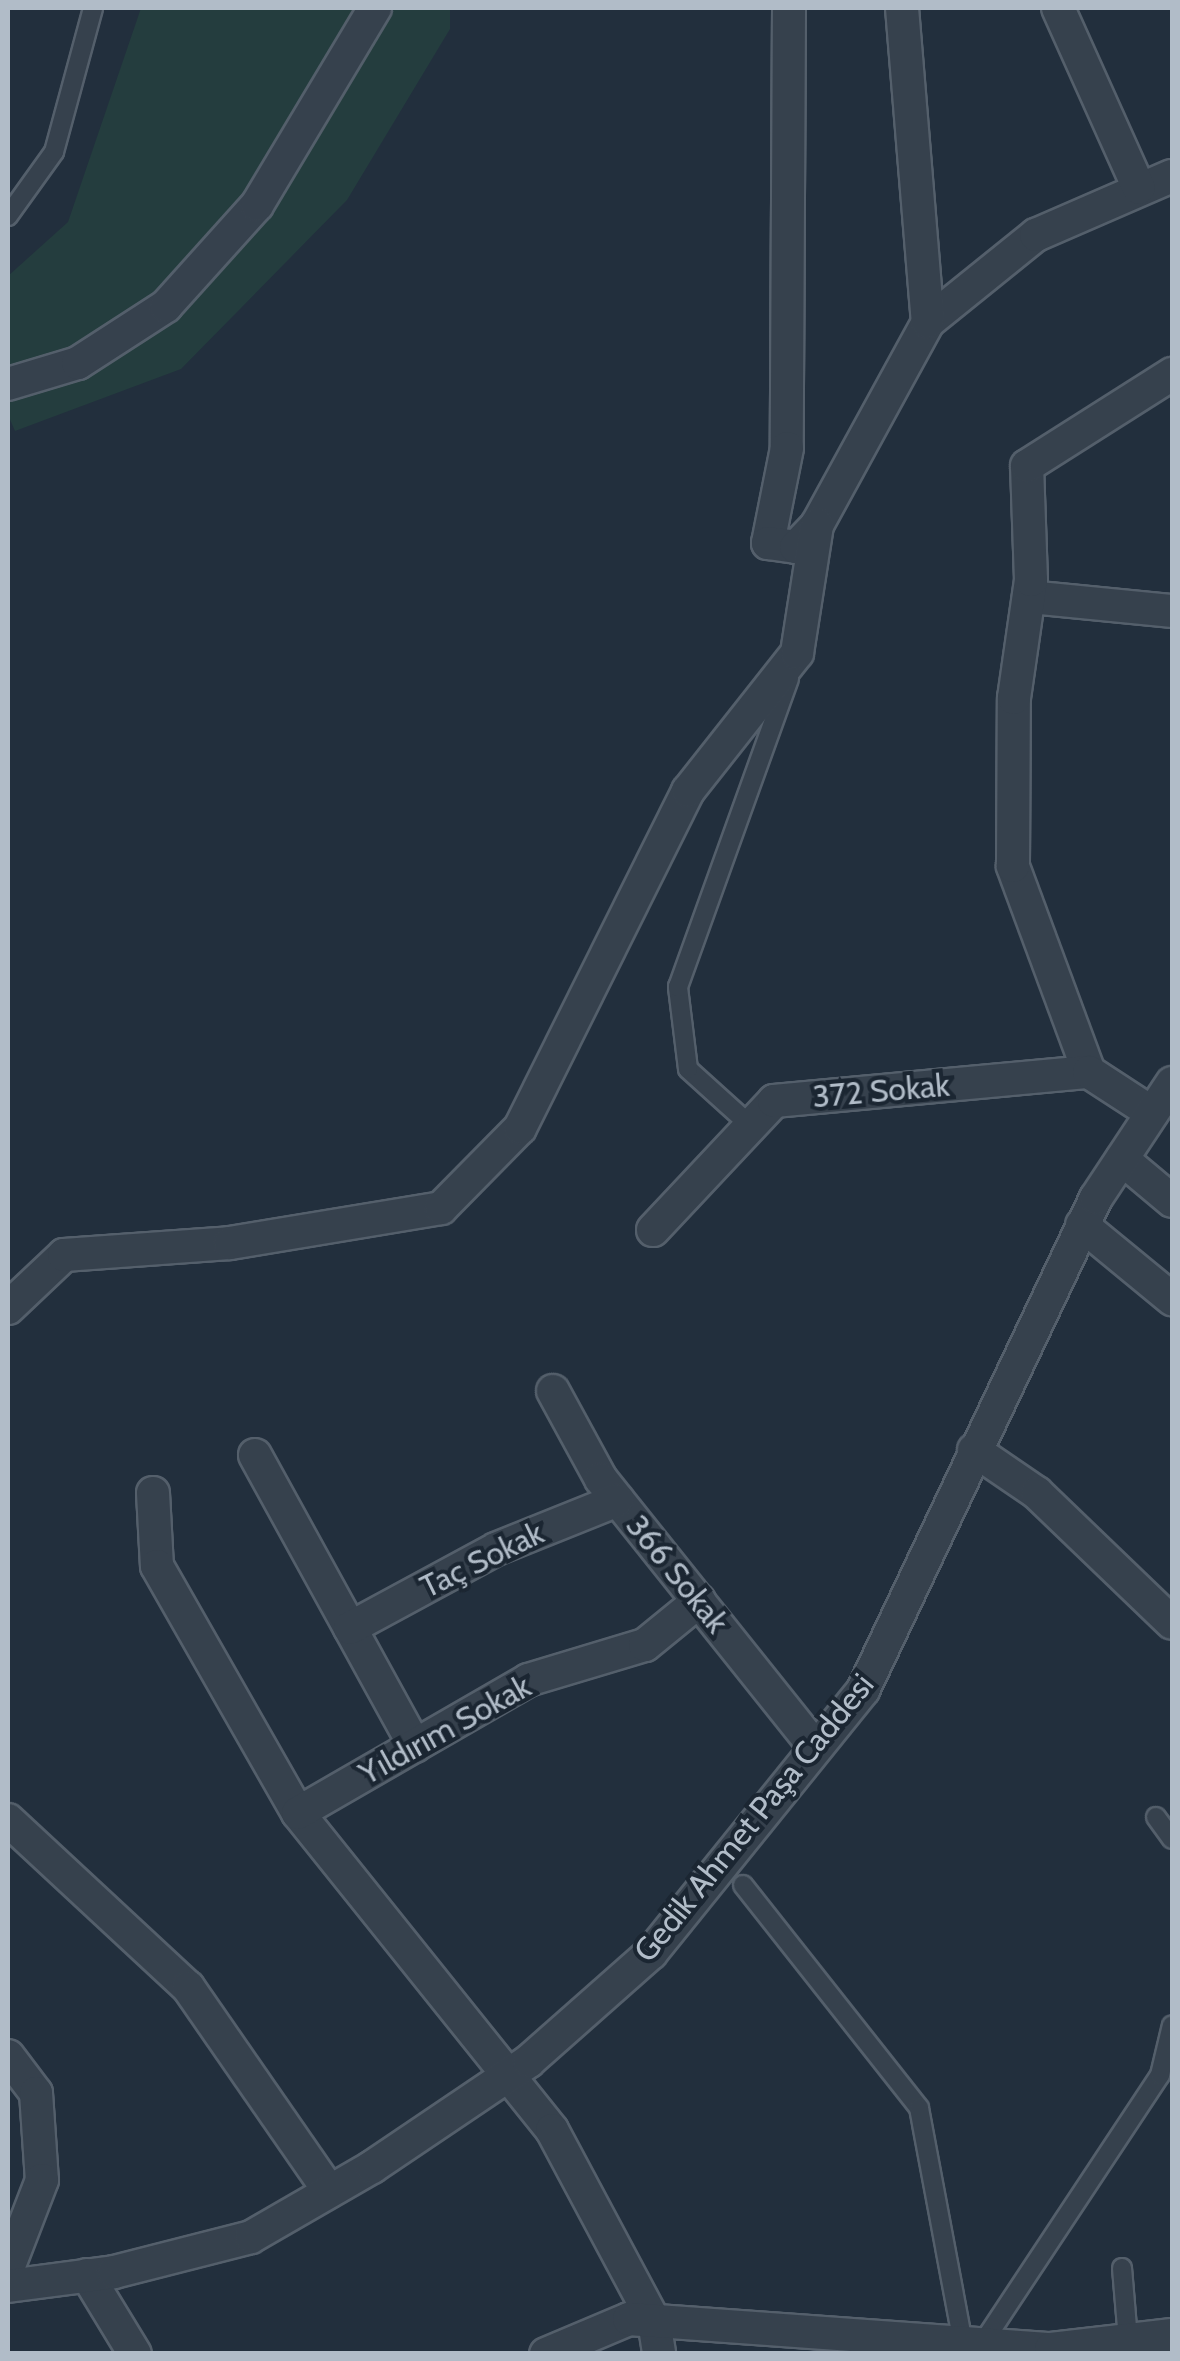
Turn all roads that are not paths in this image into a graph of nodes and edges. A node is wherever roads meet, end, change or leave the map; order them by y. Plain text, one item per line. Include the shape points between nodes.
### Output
1 (93, 8) edge
2 (375, 8) edge
3 (789, 8) edge
4 (902, 8) edge
5 (1058, 8) edge
6 (1172, 176) edge
7 (1140, 188) junction
8 (8, 216) edge
9 (928, 322) junction
10 (1172, 374) edge
11 (8, 384) edge
12 (817, 525) junction
13 (1028, 598) junction
14 (1172, 612) edge
15 (796, 653) junction
16 (1089, 1072) junction
17 (1172, 1083) edge
18 (1152, 1113) junction
19 (750, 1126) junction
20 (1122, 1159) junction
21 (1172, 1201) edge
22 (1082, 1226) junction
23 (653, 1230) dead end
24 (1172, 1299) edge
25 (8, 1308) edge
26 (553, 1391) dead end
27 (974, 1450) junction
28 (255, 1455) dead end
29 (153, 1493) dead end
30 (618, 1500) junction
31 (699, 1601) junction
32 (1172, 1623) edge
33 (350, 1628) junction
34 (415, 1746) junction
35 (815, 1747) junction
36 (298, 1813) junction
37 (1156, 1817) dead end
38 (8, 1820) edge
39 (1172, 1839) edge
40 (744, 1885) dead end
41 (1172, 2026) edge
42 (8, 2056) edge
43 (508, 2075) junction
44 (330, 2191) junction
45 (8, 2268) edge
46 (1122, 2268) dead end
47 (87, 2275) junction
48 (8, 2286) edge
49 (1172, 2335) edge
50 (656, 2337) edge
51 (1128, 2340) junction
52 (973, 2344) junction
53 (134, 2354) edge
54 (546, 2354) edge

1 - 8 lane via 54,152
2 - 11 street via 258,204 166,306 78,363
3 - 12 street via 787,448 768,543 796,548
4 - 9 street
5 - 7 street
6 - 7 street
7 - 9 street via 1036,235
9 - 12 street
10 - 13 street via 1027,466
12 - 15 street
13 - 14 street
13 - 16 street via 1014,698 1013,866
15 - 19 lane via 678,987 688,1069
15 - 25 street via 688,791 520,1128 441,1208 230,1243 64,1255
16 - 18 street
16 - 19 street, 372 Sokak via 774,1101
17 - 18 street, Gedik Ahmet Paşa Caddesi
18 - 20 street, Gedik Ahmet Paşa Caddesi
19 - 23 street, 372 Sokak
20 - 21 street
20 - 22 street, Gedik Ahmet Paşa Caddesi
22 - 24 street
22 - 27 street, Gedik Ahmet Paşa Caddesi
26 - 30 street, 366 Sokak
27 - 32 street via 1038,1493
27 - 35 street, Gedik Ahmet Paşa Caddesi via 863,1690
28 - 33 street
29 - 36 street via 158,1566
30 - 31 street, 366 Sokak
30 - 33 street, Taç Sokak via 496,1548
31 - 34 street, Yıldırım Sokak via 645,1645 528,1680
31 - 35 street, 366 Sokak
33 - 34 street
34 - 36 street, Yıldırım Sokak
35 - 43 street, Gedik Ahmet Paşa Caddesi via 652,1952
36 - 43 street
37 - 39 lane
38 - 44 street via 188,1988
40 - 52 lane via 919,2108
41 - 52 lane via 1160,2075
42 - 45 street via 36,2093 42,2180
43 - 44 street, Gedik Ahmet Paşa Caddesi
43 - 50 street via 552,2130
44 - 47 street, Gedik Ahmet Paşa Caddesi via 251,2237
46 - 51 lane
47 - 48 street, Gedik Ahmet Paşa Caddesi
47 - 53 street
49 - 51 street
50 - 52 street
50 - 54 street via 628,2319
51 - 52 street via 1052,2349

